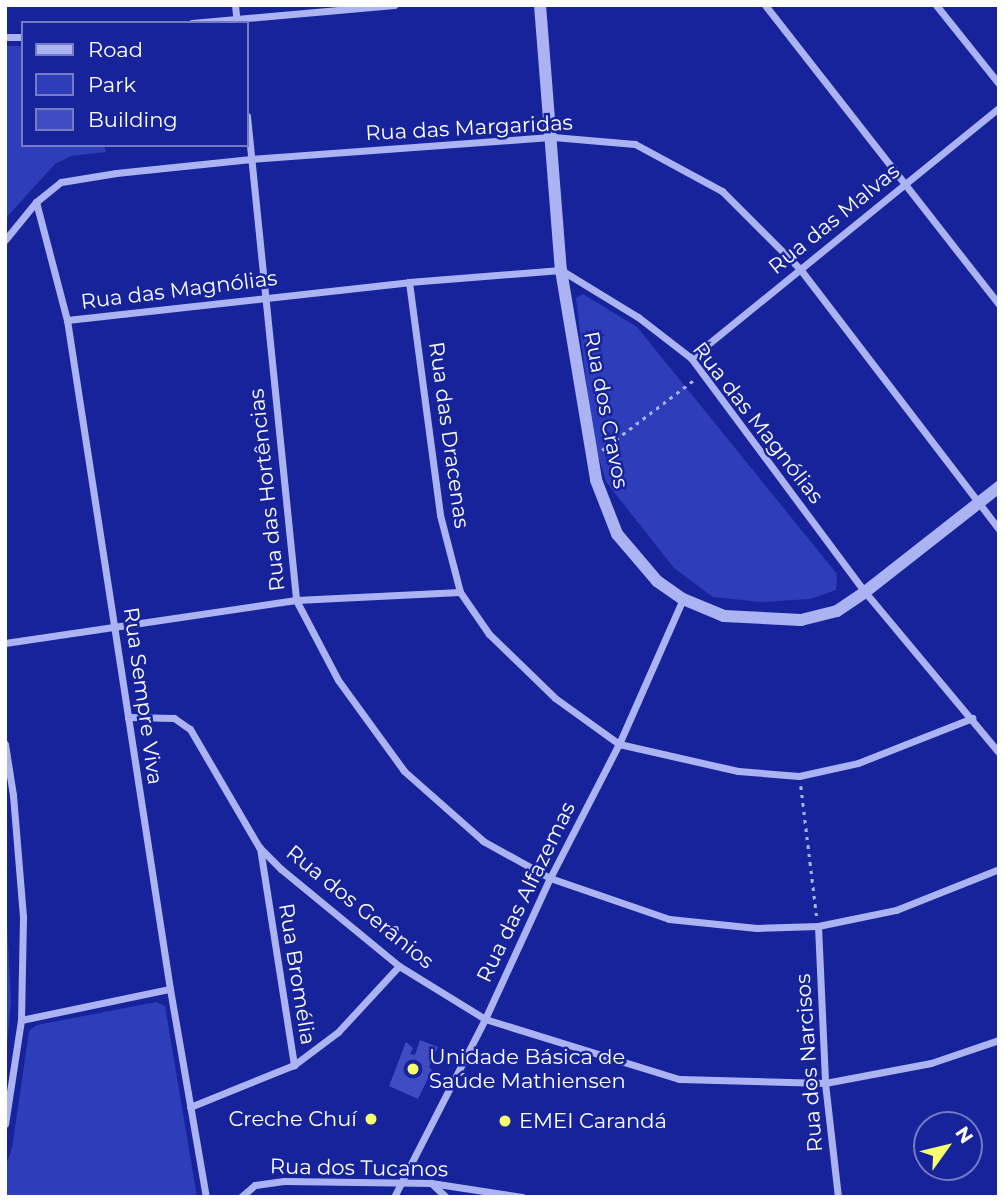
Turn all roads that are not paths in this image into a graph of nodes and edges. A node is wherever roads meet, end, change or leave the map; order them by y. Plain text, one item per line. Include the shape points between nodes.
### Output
1 (236, 5) edge
2 (394, 5) edge
3 (540, 5) edge
4 (765, 5) edge
5 (936, 5) edge
6 (237, 20) edge
7 (999, 84) edge
8 (999, 108) edge
9 (248, 127) edge
10 (552, 137) junction
11 (251, 159) junction
12 (904, 185) junction
13 (36, 202) junction
14 (5, 240) edge
15 (800, 269) junction
16 (561, 270) junction
17 (409, 282) junction
18 (265, 298) junction
19 (999, 304) edge
20 (67, 320) junction
21 (691, 358) junction
22 (999, 487) edge
23 (979, 503) junction
24 (999, 529) edge
25 (460, 592) junction
26 (865, 592) junction
27 (683, 599) junction
28 (296, 600) junction
29 (115, 626) junction
30 (5, 643) edge
31 (128, 717) junction
32 (972, 718) junction
33 (5, 744) edge
34 (618, 744) junction
35 (999, 752) edge
36 (260, 848) junction
37 (999, 869) edge
38 (550, 878) junction
39 (818, 926) junction
40 (399, 966) junction
41 (170, 989) junction
42 (485, 1019) junction
43 (21, 1020) junction
44 (999, 1040) edge
45 (293, 1065) junction
46 (825, 1083) junction
47 (190, 1107) junction
48 (5, 1124) edge
49 (400, 1182) junction
50 (431, 1183) junction
51 (206, 1197) edge
52 (242, 1197) edge
53 (394, 1197) edge
54 (446, 1197) edge
55 (522, 1197) edge
56 (838, 1197) edge

1 - 6 street
2 - 6 street
3 - 10 street, Rua dos Cravos
4 - 12 street
5 - 7 street
8 - 12 street, Rua das Malvas
9 - 11 street, Rua das Hortências
10 - 11 street, Rua das Margaridas
10 - 15 street, Rua das Margaridas via 635,144 680,166 722,191
10 - 16 street, Rua dos Cravos
11 - 13 street, Rua das Margaridas via 61,182
11 - 18 street, Rua das Hortências
12 - 15 street, Rua das Malvas
12 - 19 street
13 - 14 street, Rua das Margaridas
13 - 20 street, Rua Sempre Viva
15 - 21 street, Rua das Malvas
15 - 23 street, Rua das Margaridas
16 - 17 street, Rua das Magnólias
16 - 21 street, Rua das Magnólias via 638,317
16 - 27 street, Rua dos Cravos via 596,480 617,534 657,581
17 - 18 street, Rua das Magnólias
17 - 25 street, Rua das Dracenas via 440,515
18 - 20 street, Rua das Magnólias
18 - 28 street, Rua das Hortências
20 - 29 street, Rua Sempre Viva
21 - 26 street, Rua das Magnólias
22 - 23 street, Rua dos Cravos
23 - 24 street, Rua das Margaridas
23 - 26 street, Rua dos Cravos
25 - 28 street
25 - 34 street, Rua das Dracenas via 489,634 555,698
26 - 27 street, Rua dos Cravos via 837,611 801,620 724,616
26 - 32 street, Rua das Magnólias
27 - 34 street, Rua das Alfazemas
28 - 29 street
28 - 38 street, Rua das Hortências via 338,680 404,771 483,842
29 - 30 street
29 - 31 street, Rua Sempre Viva
31 - 36 street, Rua dos Gerânios via 174,718 190,729
31 - 41 street, Rua Sempre Viva
32 - 34 street, Rua das Dracenas via 858,763 799,776 738,771
32 - 35 street, Rua das Magnólias
33 - 43 street via 23,917
34 - 38 street, Rua das Alfazemas
36 - 40 street, Rua dos Gerânios
36 - 45 street, Rua Bromélia
37 - 39 street, Rua das Hortências via 896,910
38 - 39 street, Rua das Hortências via 669,919 757,928
38 - 42 street, Rua das Alfazemas
39 - 46 street, Rua dos Narcisos
40 - 42 street, Rua dos Gerânios
40 - 45 street via 338,1032
41 - 43 street
41 - 47 street, Rua Sempre Viva
42 - 46 street, Rua dos Gerânios via 679,1079
42 - 49 street, Rua das Alfazemas
43 - 48 street
44 - 46 street, Rua dos Gerânios via 931,1063
45 - 47 street
46 - 56 street, Rua dos Narcisos
47 - 51 street, Rua Sempre Viva
49 - 50 street, Rua dos Tucanos
49 - 52 street, Rua dos Tucanos via 285,1181 255,1185
49 - 53 street, Rua das Alfazemas
50 - 54 street
50 - 55 street, Rua dos Tucanos

